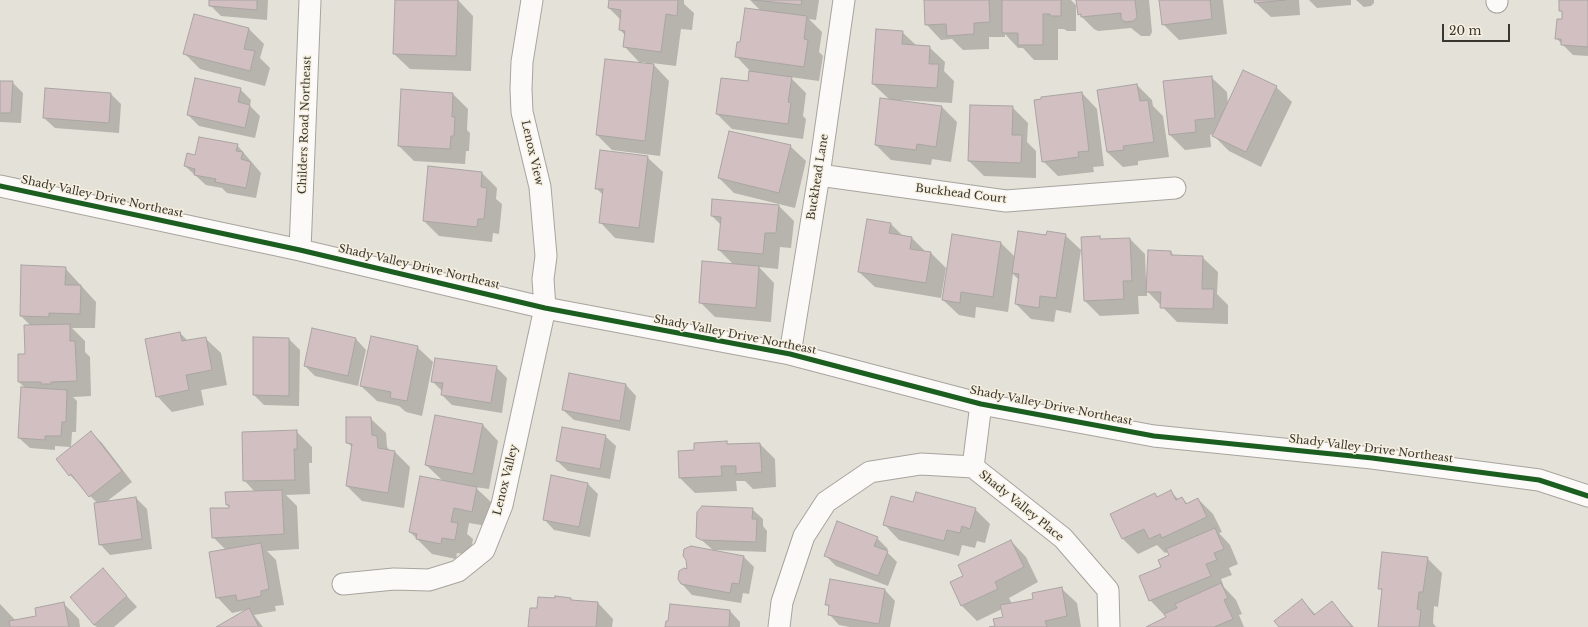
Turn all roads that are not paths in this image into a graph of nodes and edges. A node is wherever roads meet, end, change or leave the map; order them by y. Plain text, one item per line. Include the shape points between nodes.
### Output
1 (310, 0) edge
2 (532, 0) edge
3 (844, 0) edge
4 (819, 175) junction
5 (0, 186) edge
6 (1175, 188) dead end
7 (300, 250) junction
8 (545, 308) junction
9 (790, 354) junction
10 (981, 404) junction
11 (973, 467) junction
12 (1588, 496) edge
13 (343, 584) dead end
14 (780, 627) edge
15 (1109, 627) edge

1 - 7 street, Childers Road Northeast
2 - 8 street, Lenox View via 520,89 522,112 540,187 546,256 543,279
3 - 4 street, Buckhead Lane
4 - 6 street, Buckhead Court via 1006,200
4 - 9 street, Buckhead Lane
5 - 7 street, Shady Valley Drive Northeast
7 - 8 street, Shady Valley Drive Northeast
8 - 9 street, Shady Valley Drive Northeast
8 - 13 street, Lenox Valley via 502,505 484,550 458,571 429,580 394,579
9 - 10 street, Shady Valley Drive Northeast
10 - 11 street, Shady Valley Place
10 - 12 street, Shady Valley Drive Northeast via 1154,436 1372,458 1539,480
11 - 14 street, Shady Valley Place via 921,464 870,472 826,502 804,536 782,602
11 - 15 street, Shady Valley Place via 1063,538 1108,590

